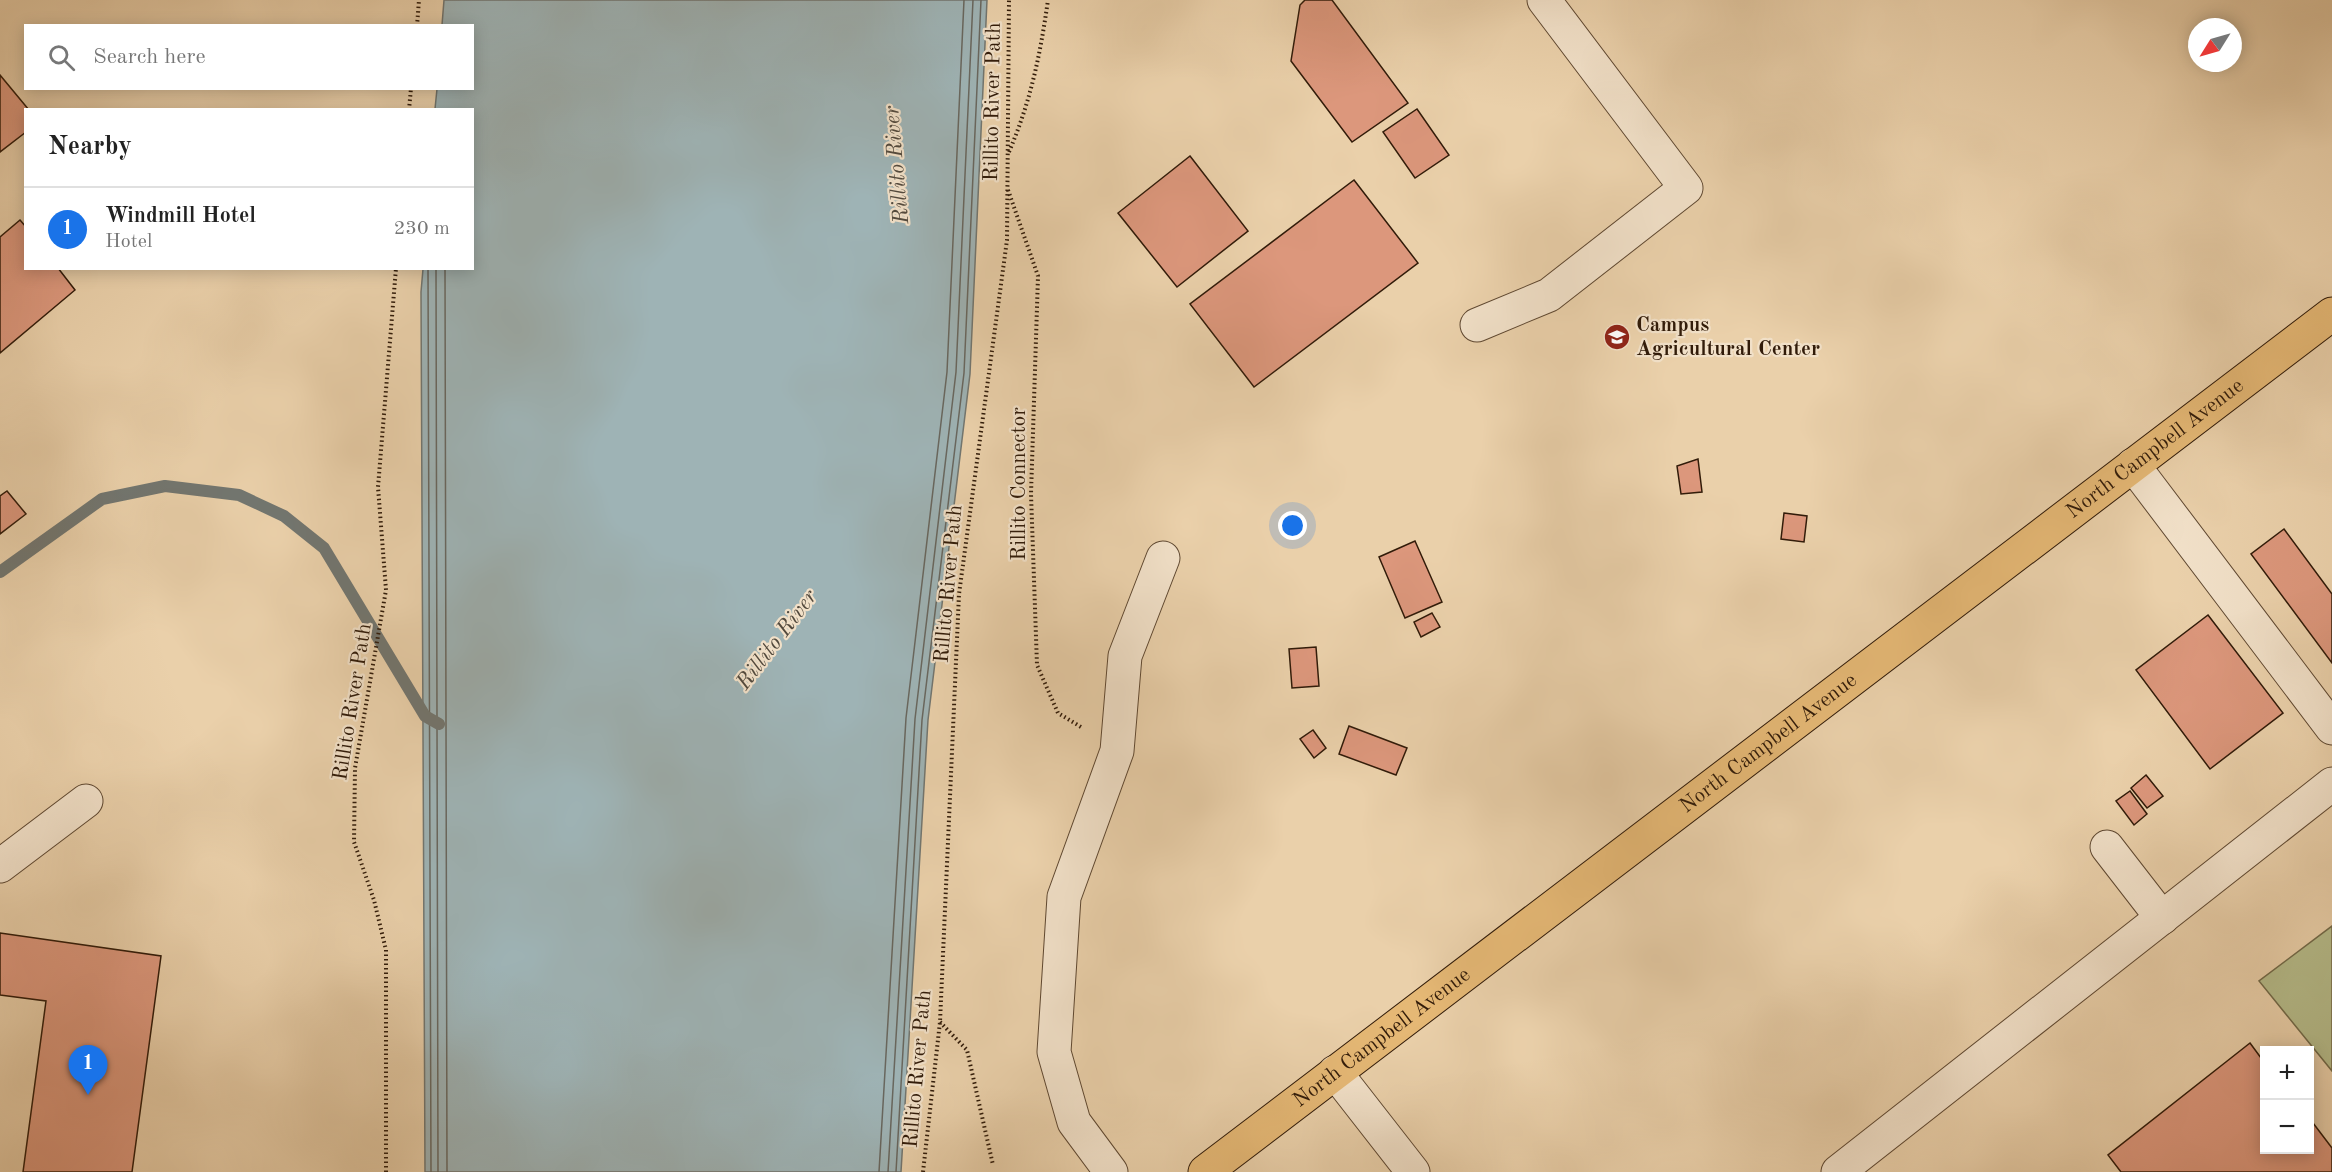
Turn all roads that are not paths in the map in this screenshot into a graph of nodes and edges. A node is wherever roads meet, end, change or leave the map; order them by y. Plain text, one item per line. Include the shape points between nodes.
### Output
1 (1544, 0) edge
2 (2332, 314) edge
3 (1477, 325) dead end
4 (2133, 465) junction
5 (1163, 558) dead end
6 (2332, 728) edge
7 (2332, 784) edge
8 (86, 801) dead end
9 (2107, 846) dead end
10 (0, 866) edge
11 (2162, 918) junction
12 (1335, 1072) junction
13 (1110, 1172) edge
14 (1205, 1172) edge
15 (1413, 1172) edge
16 (1838, 1172) edge

1 - 3 street via 1686,188 1549,295
2 - 4 main road, North Campbell Avenue
4 - 6 street
4 - 12 main road, North Campbell Avenue
5 - 13 street via 1125,656 1117,751 1064,897 1054,1052 1074,1122
7 - 11 street
8 - 10 street
9 - 11 street
11 - 16 street
12 - 14 main road, North Campbell Avenue
12 - 15 street

